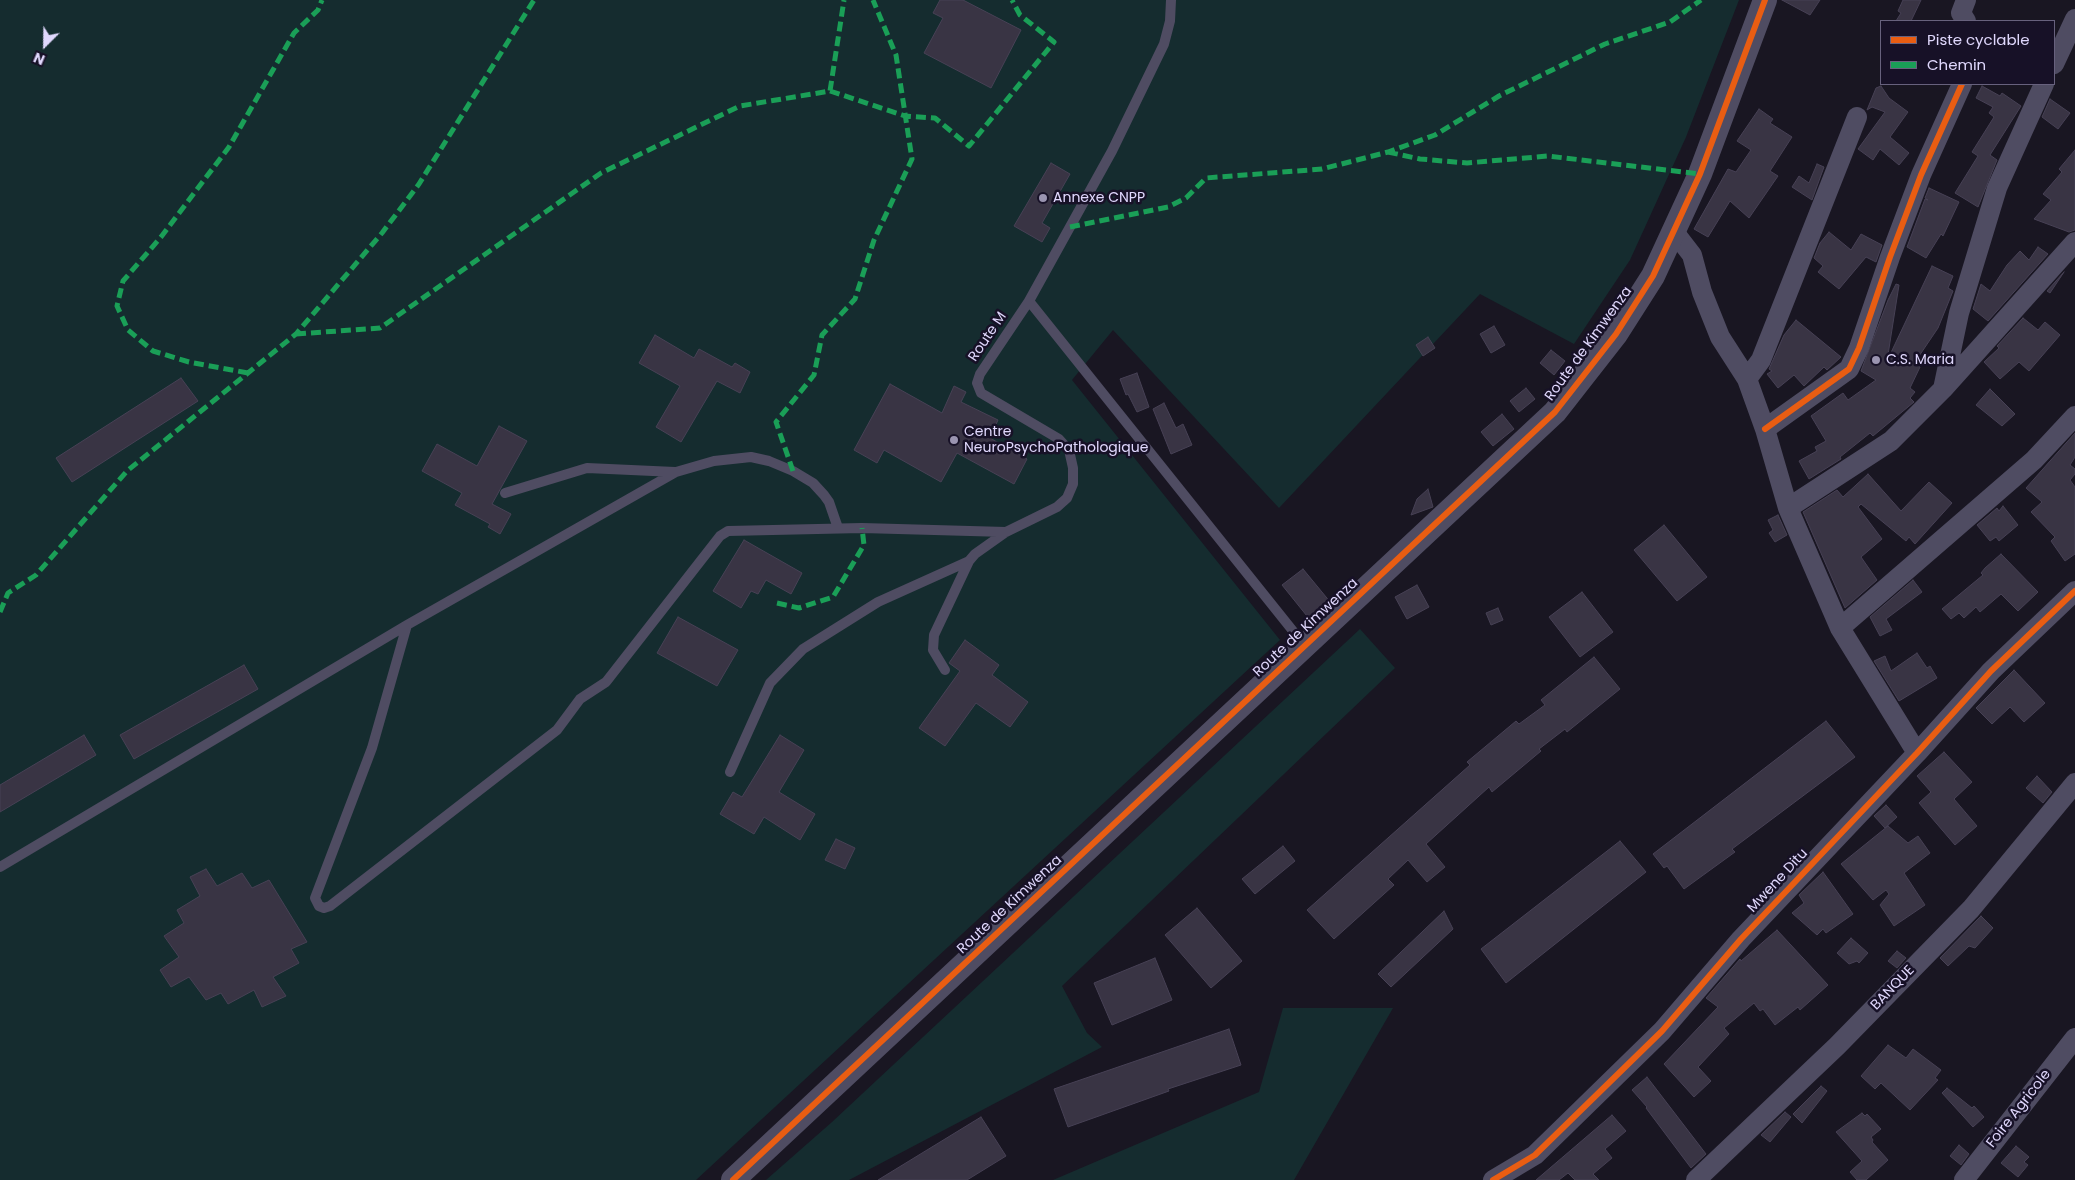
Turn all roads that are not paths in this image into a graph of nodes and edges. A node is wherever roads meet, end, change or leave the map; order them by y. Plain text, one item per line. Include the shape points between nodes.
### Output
1 (1171, 0) edge
2 (1765, 0) edge
3 (1966, 0) edge
4 (2075, 19) edge
5 (1965, 20) edge
6 (2055, 62) edge
7 (1962, 85) edge
8 (2044, 85) edge
9 (1857, 117) dead end
10 (1675, 233) junction
11 (2075, 242) edge
12 (1029, 301) junction
13 (1747, 380) junction
14 (1943, 389) junction
15 (2075, 416) edge
16 (1765, 429) junction
17 (676, 472) junction
18 (506, 493) dead end
19 (1788, 508) junction
20 (838, 528) junction
21 (1006, 532) junction
22 (969, 561) junction
23 (2075, 591) edge
24 (407, 625) junction
25 (1840, 628) junction
26 (1305, 646) junction
27 (945, 670) dead end
28 (1917, 752) junction
29 (730, 772) dead end
30 (2075, 783) edge
31 (0, 867) edge
32 (2075, 1038) edge
33 (733, 1180) edge
34 (1493, 1180) edge
35 (1696, 1180) edge
36 (1964, 1180) edge

1 - 12 lane, Route M via 1170,21 1158,58 1112,151
2 - 10 street, Route de Kimwenza
3 - 5 street via 1961,13
4 - 6 street
7 - 16 street via 1921,175 1849,369
8 - 14 street via 1997,188 1959,313
9 - 13 street via 1761,360
10 - 13 street via 1692,255 1720,337
10 - 26 street, Route de Kimwenza via 1654,276 1555,412
11 - 14 street
12 - 21 lane, Route M via 977,383 981,393 1059,438 1069,450 1073,484 1057,507
12 - 26 lane
13 - 16 street
14 - 19 street via 1891,441
15 - 25 street via 2034,460
16 - 19 street
17 - 18 lane via 587,468
17 - 20 lane via 714,461 751,457 769,461 812,483 830,502
17 - 24 lane
19 - 25 street
20 - 21 lane
20 - 24 lane via 738,530 720,536 606,682 580,699 557,730 324,908 315,898 372,748
21 - 22 lane, Route M
22 - 27 lane, Route M via 934,635 933,650
22 - 29 lane via 878,602 803,649 770,684
23 - 28 street, Mwene Ditu via 1991,671
24 - 31 lane
25 - 28 street
26 - 33 street, Route de Kimwenza
28 - 34 street, Mwene Ditu via 1741,939 1662,1030 1535,1155
30 - 35 street, BANQUE via 1971,909 1837,1046
32 - 36 street, Foire Agricole

